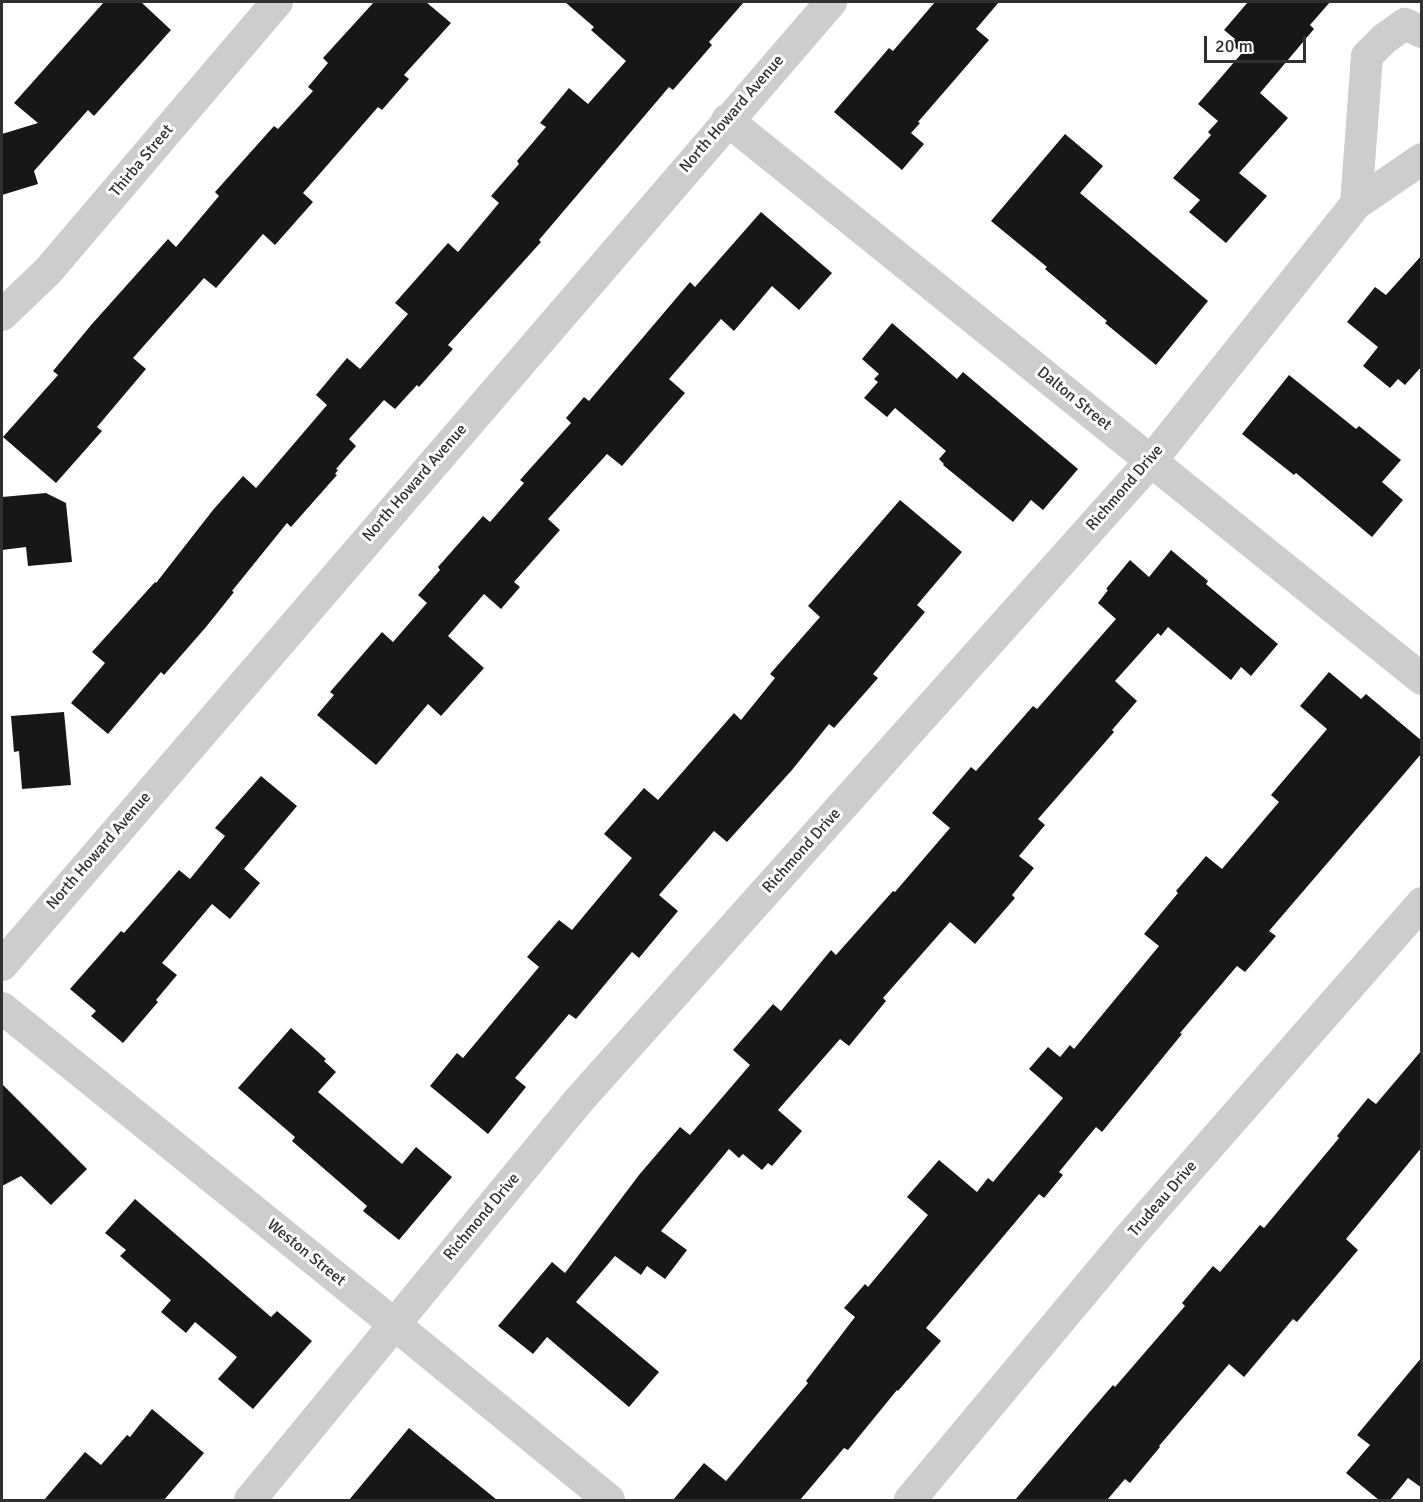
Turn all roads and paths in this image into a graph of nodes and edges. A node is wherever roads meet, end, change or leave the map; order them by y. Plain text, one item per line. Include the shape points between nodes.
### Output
1 (278, 2) edge
2 (831, 2) edge
3 (1422, 32) edge
4 (727, 120) junction
5 (1422, 159) edge
6 (1356, 204) junction
7 (2, 315) edge
8 (1151, 461) junction
9 (1422, 679) edge
10 (1422, 903) edge
11 (2, 965) edge
12 (2, 1008) edge
13 (394, 1324) junction
14 (250, 1500) edge
15 (609, 1500) edge
16 (910, 1500) edge

1 - 7 street, Thirba Street via 48,271
2 - 4 street, North Howard Avenue
3 - 6 street via 1405,24 1367,56
4 - 8 street, Dalton Street
4 - 11 street, North Howard Avenue
5 - 6 street, Richmond Drive
6 - 8 street, Richmond Drive
8 - 9 street, Dalton Street
8 - 13 street, Richmond Drive via 580,1099
10 - 16 street, Trudeau Drive via 1132,1234
12 - 13 street, Weston Street
13 - 14 street, Richmond Drive
13 - 15 street, Weston Street

